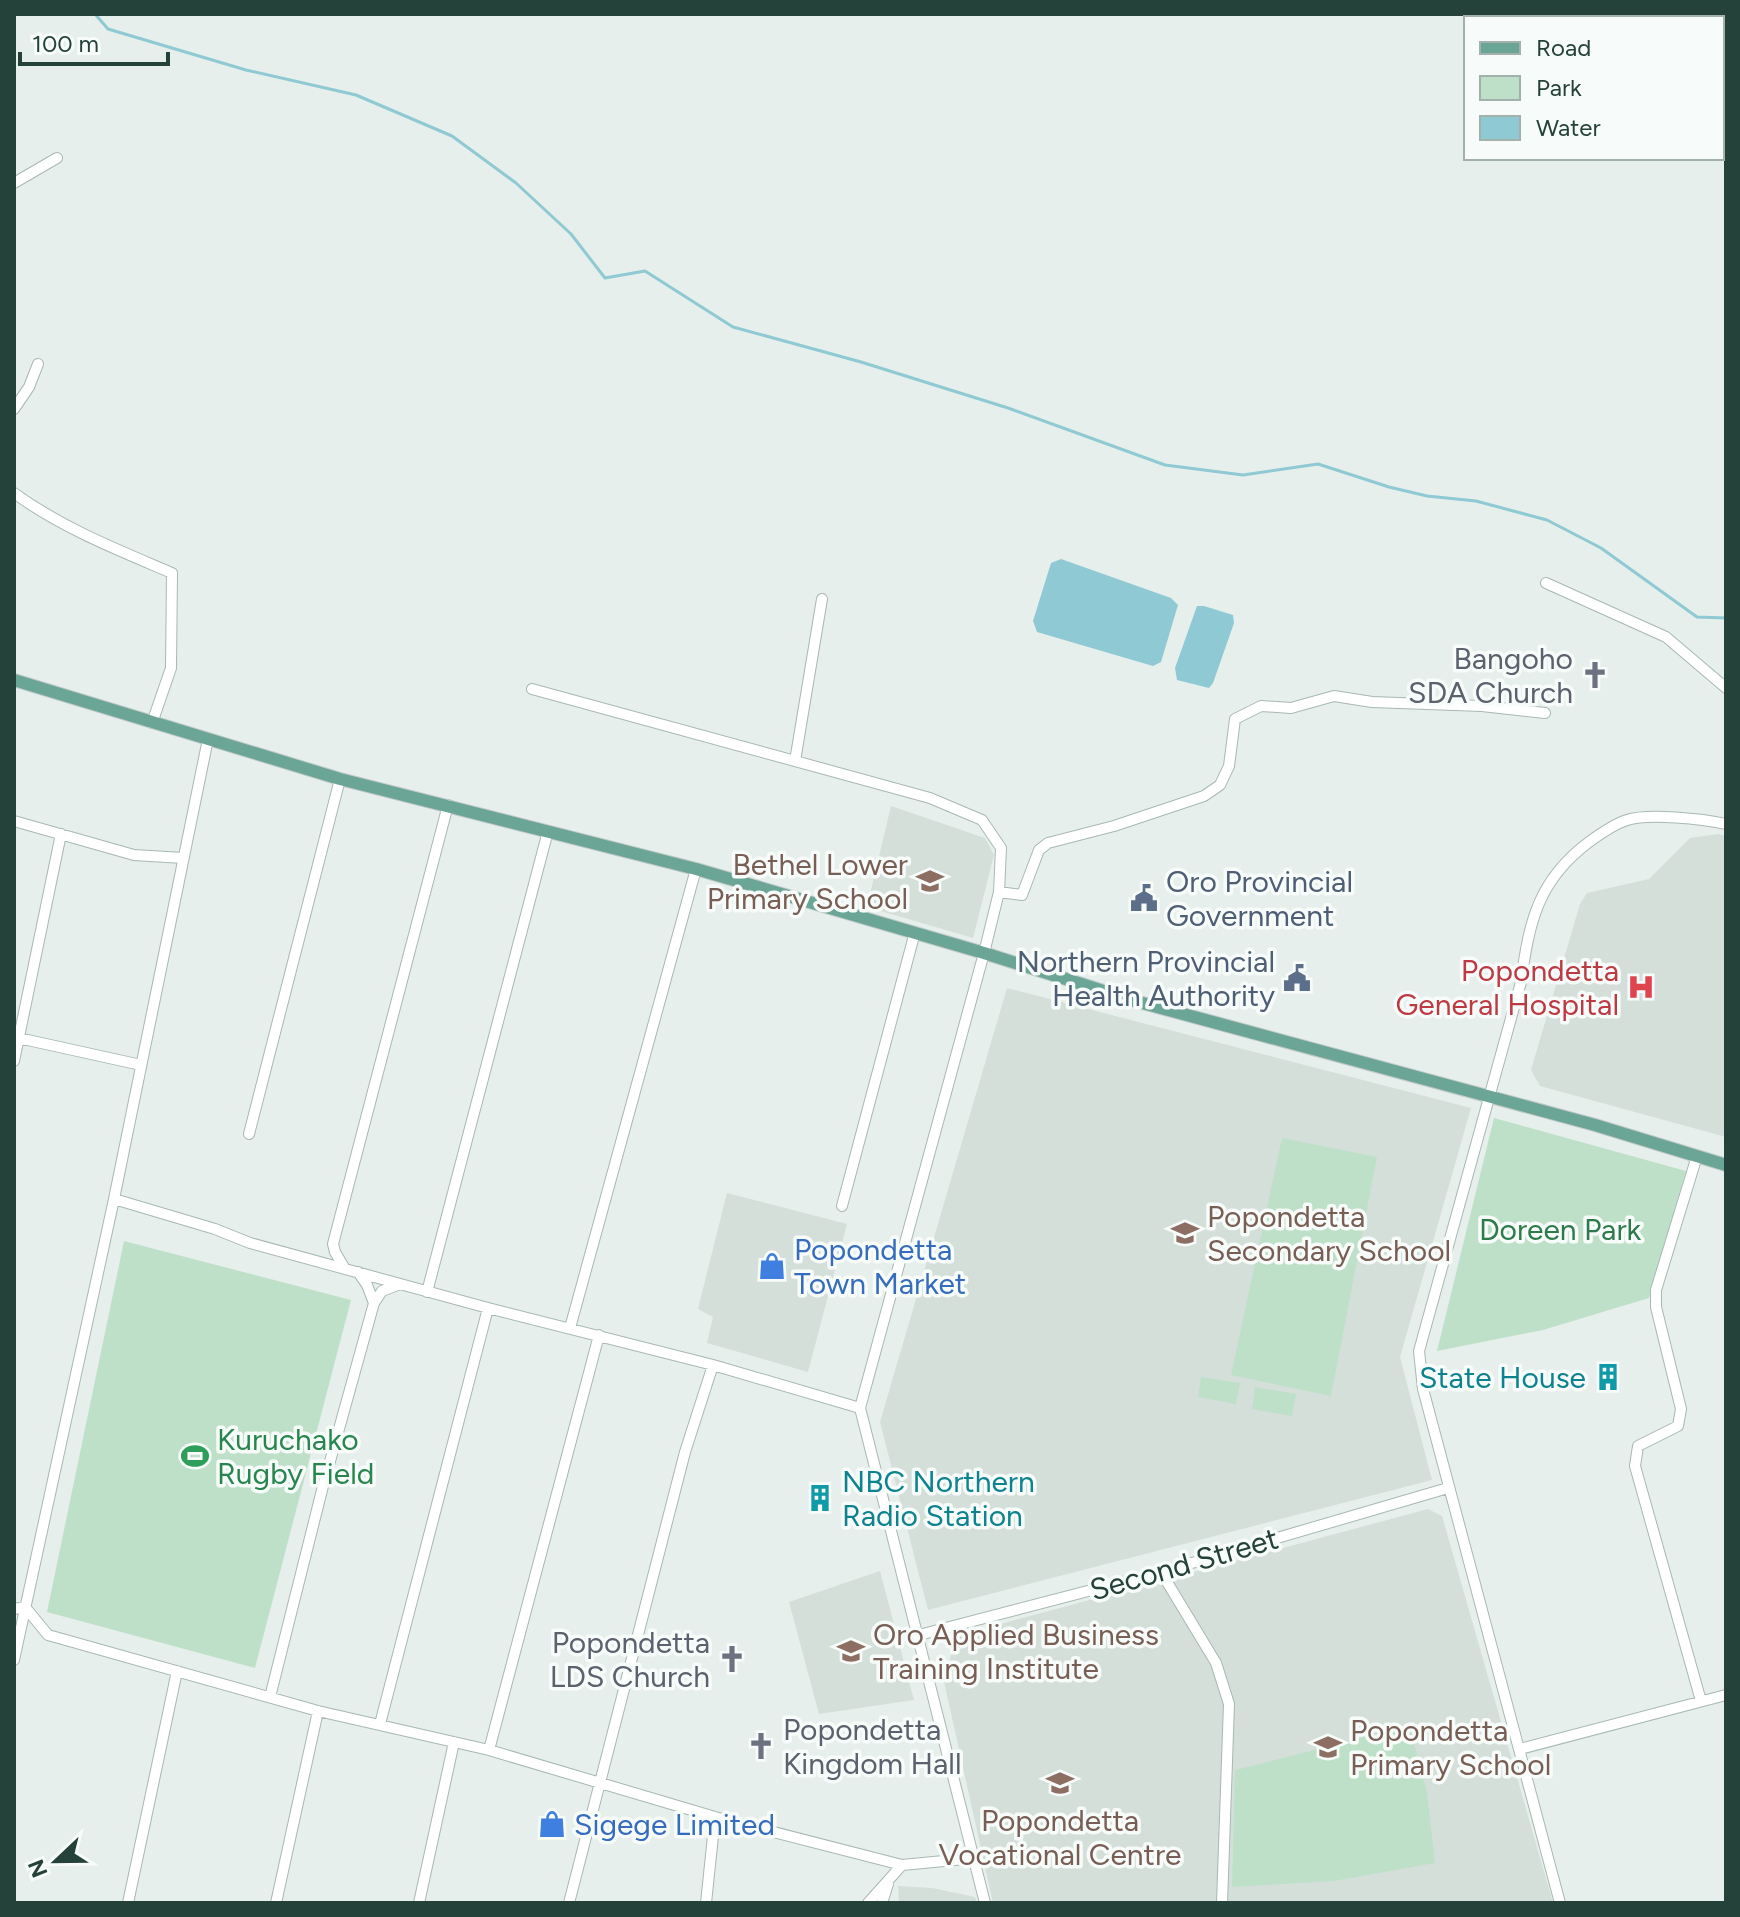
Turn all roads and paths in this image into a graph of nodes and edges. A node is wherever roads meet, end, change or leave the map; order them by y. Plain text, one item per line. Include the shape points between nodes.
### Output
1 (57, 158) dead end
2 (14, 183) edge
3 (38, 364) dead end
4 (14, 409) edge
5 (14, 493) edge
6 (1546, 583) dead end
7 (822, 599) dead end
8 (14, 680) edge
9 (1726, 688) edge
10 (532, 689) dead end
11 (1545, 713) dead end
12 (152, 723) junction
13 (208, 739) junction
14 (795, 761) junction
15 (340, 779) junction
16 (448, 805) junction
17 (14, 821) edge
18 (1726, 824) edge
19 (548, 831) junction
20 (61, 834) junction
21 (183, 858) junction
22 (696, 869) junction
23 (999, 892) junction
24 (915, 932) junction
25 (984, 953) junction
26 (16, 1038) edge
27 (14, 1061) edge
28 (141, 1065) junction
29 (1490, 1097) junction
30 (249, 1134) dead end
31 (1697, 1156) junction
32 (1726, 1165) edge
33 (114, 1199) junction
34 (842, 1206) dead end
35 (333, 1244) junction
36 (313, 1260) junction
37 (345, 1269) junction
38 (358, 1272) junction
39 (400, 1284) junction
40 (427, 1292) junction
41 (374, 1303) junction
42 (488, 1308) junction
43 (570, 1328) junction
44 (599, 1335) junction
45 (713, 1365) junction
46 (860, 1408) junction
47 (1448, 1488) junction
48 (1161, 1572) junction
49 (19, 1608) edge
50 (919, 1635) junction
51 (14, 1660) edge
52 (177, 1671) junction
53 (1726, 1695) edge
54 (270, 1697) junction
55 (1701, 1701) junction
56 (318, 1711) junction
57 (380, 1724) junction
58 (454, 1742) junction
59 (1520, 1749) junction
60 (489, 1750) junction
61 (600, 1781) junction
62 (715, 1817) junction
63 (975, 1858) junction
64 (902, 1865) junction
65 (889, 1882) junction
66 (128, 1903) edge
67 (276, 1903) edge
68 (419, 1903) edge
69 (569, 1903) edge
70 (706, 1903) edge
71 (868, 1903) edge
72 (882, 1903) edge
73 (985, 1903) edge
74 (1222, 1903) edge
75 (1560, 1903) edge

1 - 2 street
3 - 4 street
5 - 12 street via 93,539 172,573 171,668
6 - 9 street via 1666,637
7 - 14 street
8 - 12 main road
10 - 14 street
11 - 23 street via 1334,696 1291,708 1261,706 1235,719 1229,766 1220,785 1204,796 1048,843 1039,850 1022,895
12 - 13 main road
13 - 15 main road
13 - 21 street
14 - 23 street via 930,798 982,820 1001,848
15 - 16 main road
15 - 30 street
16 - 19 main road
16 - 35 street
17 - 20 street
18 - 29 street via 1627,820 1566,859 1543,892 1527,938 1521,982
19 - 22 main road
19 - 40 street
20 - 21 street via 134,855
20 - 26 street
21 - 28 street
22 - 24 main road
22 - 43 street
23 - 25 street
24 - 25 main road
24 - 34 street
25 - 29 main road via 1135,1001
25 - 46 street
26 - 27 street
26 - 28 street
28 - 33 street
29 - 31 main road
29 - 47 street via 1419,1351
31 - 32 main road
31 - 55 street via 1656,1290 1681,1409 1678,1426 1638,1446 1635,1466
33 - 36 street
33 - 49 street
35 - 36 street
35 - 37 street
36 - 37 street
37 - 38 street
38 - 39 street
38 - 41 street
39 - 40 street
39 - 41 street via 382,1291
40 - 42 street
41 - 54 street
42 - 43 street
42 - 57 street
43 - 44 street
44 - 45 street
44 - 60 street
45 - 46 street
45 - 61 street via 685,1452
46 - 50 street
47 - 48 street, Second Street
47 - 59 street
48 - 50 street, Second Street
48 - 74 street via 1216,1663 1229,1704
49 - 51 street
49 - 52 street via 48,1635
50 - 63 street
52 - 54 street
52 - 66 street
53 - 55 street
54 - 56 street
55 - 59 street
56 - 57 street
56 - 67 street
57 - 58 street
58 - 60 street
58 - 68 street
59 - 75 street
60 - 61 street
61 - 62 street
61 - 69 street
62 - 64 street
62 - 70 street
63 - 64 street
63 - 73 street
64 - 65 street
65 - 71 street
65 - 72 street

